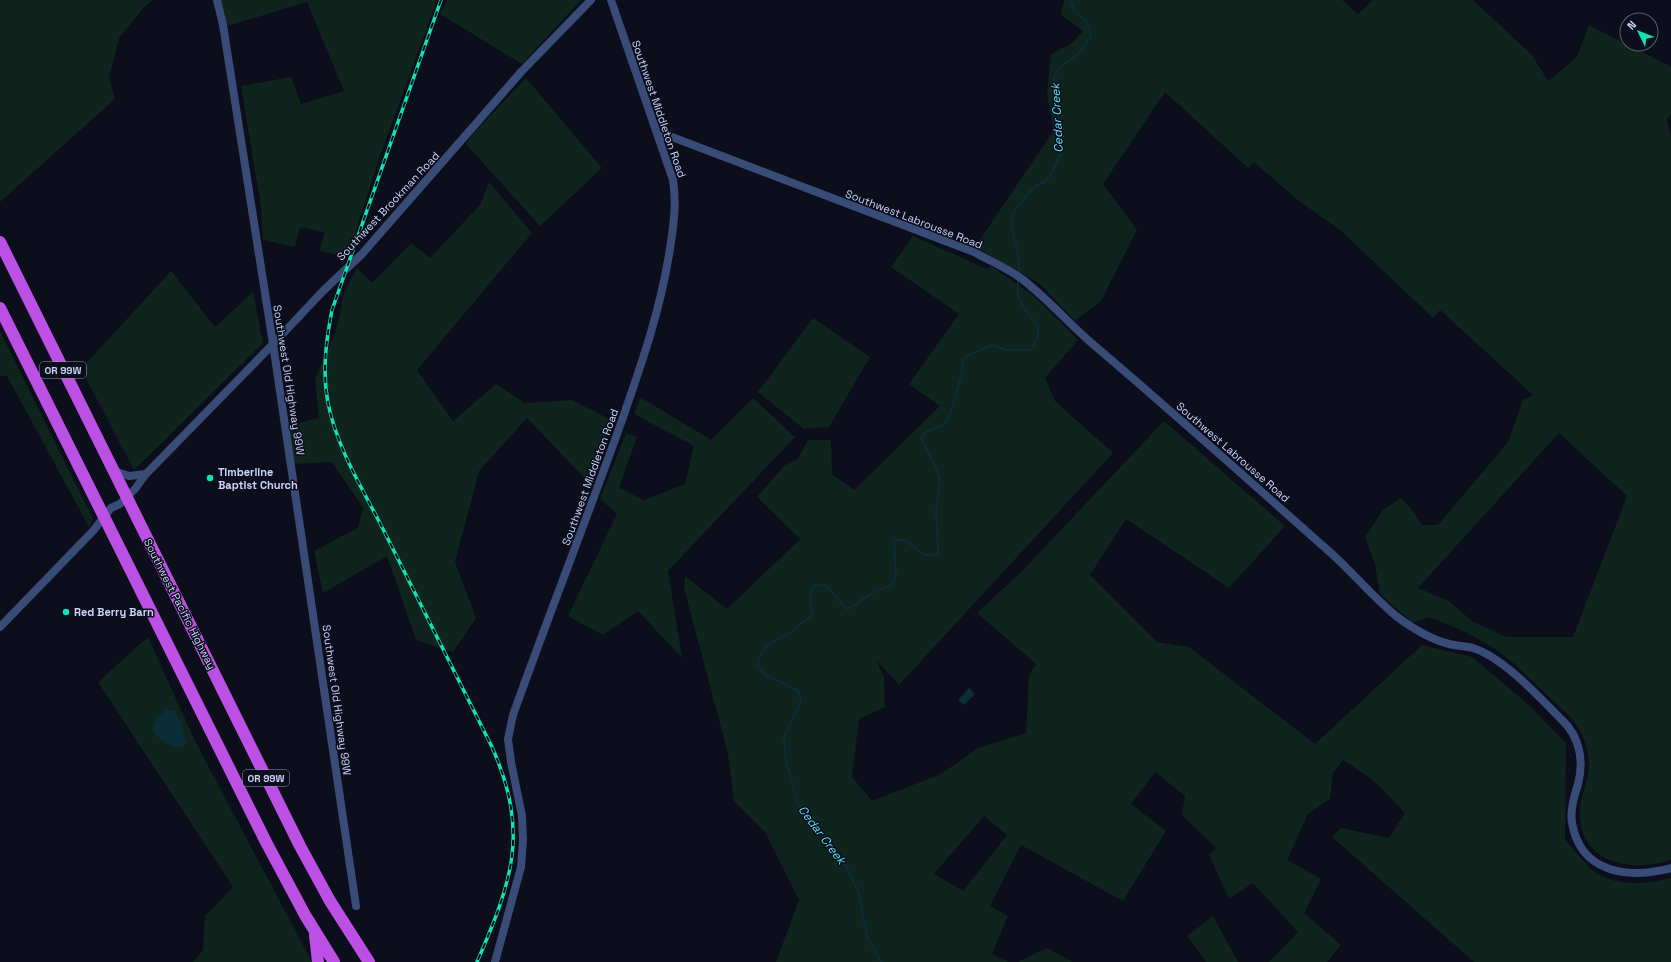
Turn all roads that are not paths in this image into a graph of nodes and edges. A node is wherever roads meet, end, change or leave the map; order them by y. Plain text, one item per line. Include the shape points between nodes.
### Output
1 (217, 0) edge
2 (591, 0) edge
3 (611, 0) edge
4 (658, 136) junction
5 (0, 242) edge
6 (0, 308) edge
7 (273, 344) junction
8 (114, 471) junction
9 (146, 474) junction
10 (127, 497) junction
11 (104, 517) junction
12 (0, 627) edge
13 (1671, 868) edge
14 (356, 906) dead end
15 (314, 930) junction
16 (318, 962) edge
17 (334, 962) edge
18 (369, 962) edge
19 (495, 962) edge

1 - 7 street, Southwest Old Highway 99W
2 - 7 street, Southwest Brookman Road via 490,106 460,144 362,254
3 - 4 street, Southwest Middleton Road
4 - 13 street, Southwest Labrousse Road via 672,137 974,252 1008,270 1033,288 1085,338 1340,561 1397,617 1427,637 1474,648 1505,666 1565,722 1575,737 1581,764 1573,800 1572,822 1579,844 1588,854 1607,869 1619,872 1637,874
4 - 19 street, Southwest Middleton Road via 673,180 676,198 664,281 648,348 513,715 508,739 510,762 522,816 523,840 519,874
5 - 8 highway, Southwest Pacific Highway / OR 99W
6 - 11 highway, OR 99W
7 - 9 street, Southwest Brookman Road
7 - 14 street, Southwest Old Highway 99W
8 - 9 street via 129,476
8 - 10 highway, Southwest Pacific Highway / OR 99W
9 - 10 street, Southwest Brookman Road
10 - 11 street, Southwest Brookman Road via 111,508
10 - 18 highway, Southwest Pacific Highway / OR 99W via 303,853
11 - 12 street, Southwest Brookman Road
11 - 15 highway, OR 99W via 266,842
15 - 16 highway
15 - 17 highway, OR 99W

